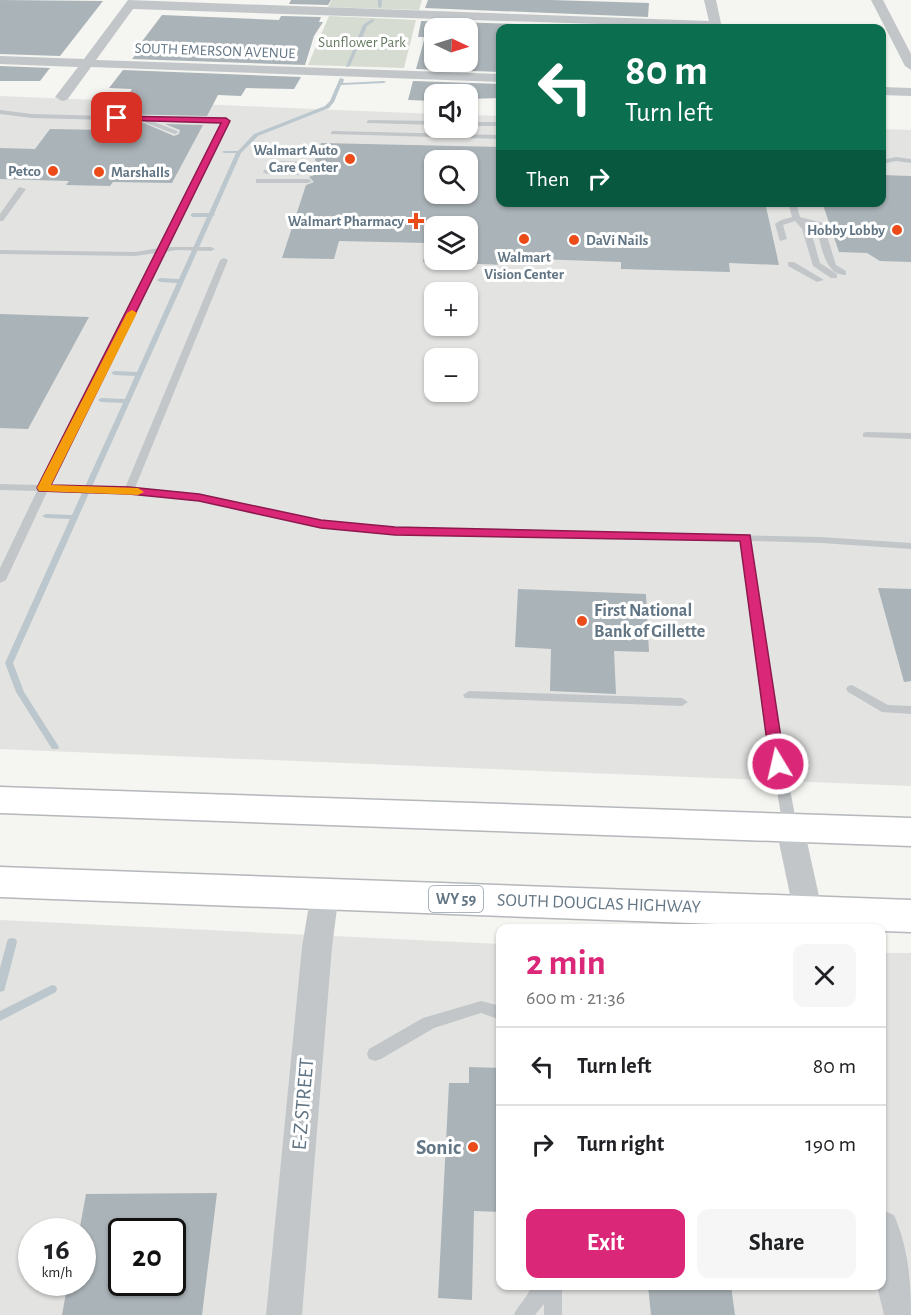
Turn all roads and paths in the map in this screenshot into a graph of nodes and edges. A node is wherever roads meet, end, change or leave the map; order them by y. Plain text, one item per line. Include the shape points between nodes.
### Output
1 (710, 0) edge
2 (877, 0) edge
3 (132, 3) edge
4 (643, 24) edge
5 (715, 24) edge
6 (0, 60) edge
7 (88, 62) junction
8 (911, 66) edge
9 (496, 78) edge
10 (886, 91) edge
11 (911, 92) edge
12 (62, 97) dead end
13 (0, 112) edge
14 (138, 118) junction
15 (153, 119) junction
16 (369, 122) dead end
17 (424, 123) edge
18 (478, 124) edge
19 (496, 124) edge
20 (333, 133) dead end
21 (496, 137) edge
22 (886, 161) edge
23 (911, 161) edge
24 (269, 170) junction
25 (312, 170) junction
26 (22, 189) dead end
27 (793, 207) edge
28 (0, 219) edge
29 (797, 219) junction
30 (783, 239) dead end
31 (212, 249) dead end
32 (164, 250) junction
33 (0, 252) edge
34 (224, 260) dead end
35 (791, 264) dead end
36 (843, 273) dead end
37 (834, 276) dead end
38 (820, 280) dead end
39 (866, 435) dead end
40 (911, 436) edge
41 (0, 487) edge
42 (43, 488) junction
43 (129, 491) junction
44 (745, 538) junction
45 (911, 546) edge
46 (0, 580) edge
47 (852, 689) dead end
48 (469, 695) dead end
49 (682, 702) dead end
50 (911, 710) edge
51 (0, 800) edge
52 (790, 828) junction
53 (911, 831) edge
54 (0, 882) edge
55 (325, 893) junction
56 (911, 916) edge
57 (810, 920) edge
58 (496, 1012) edge
59 (375, 1054) dead end
60 (886, 1244) edge
61 (539, 1290) edge
62 (553, 1290) edge
63 (554, 1313) edge
64 (284, 1315) edge
65 (523, 1315) edge
66 (903, 1315) edge

1 - 5 street
2 - 8 street
3 - 4 street
3 - 7 street
6 - 7 street, SOUTH EMERSON AVENUE
7 - 9 street, SOUTH EMERSON AVENUE
7 - 12 street
10 - 11 street
13 - 14 lane
14 - 15 lane
14 - 15 lane via 178,130
15 - 32 lane via 226,121
16 - 17 lane
18 - 19 lane
20 - 21 lane via 435,140
22 - 23 lane
24 - 25 lane
24 - 25 lane
24 - 25 lane
26 - 28 lane
27 - 29 lane
29 - 30 lane via 779,224
29 - 36 lane via 820,225 832,266
29 - 37 lane via 806,228 816,264
31 - 32 lane
32 - 33 lane via 135,254
32 - 42 lane
34 - 43 lane
35 - 38 lane
39 - 40 lane
41 - 42 lane
42 - 43 lane
42 - 46 lane
43 - 44 lane via 199,497 321,524 395,531
44 - 45 lane
44 - 52 lane
47 - 50 lane via 886,709
48 - 49 lane
51 - 52 highway
52 - 53 highway
52 - 57 street
54 - 55 highway, SOUTH DOUGLAS HIGHWAY / WY 59
55 - 57 highway, SOUTH DOUGLAS HIGHWAY / WY 59
55 - 64 street, E-Z STREET
56 - 57 highway, SOUTH DOUGLAS HIGHWAY / WY 59
58 - 59 lane via 481,1007 429,1023
60 - 66 street
61 - 65 lane via 537,1299
62 - 63 lane

